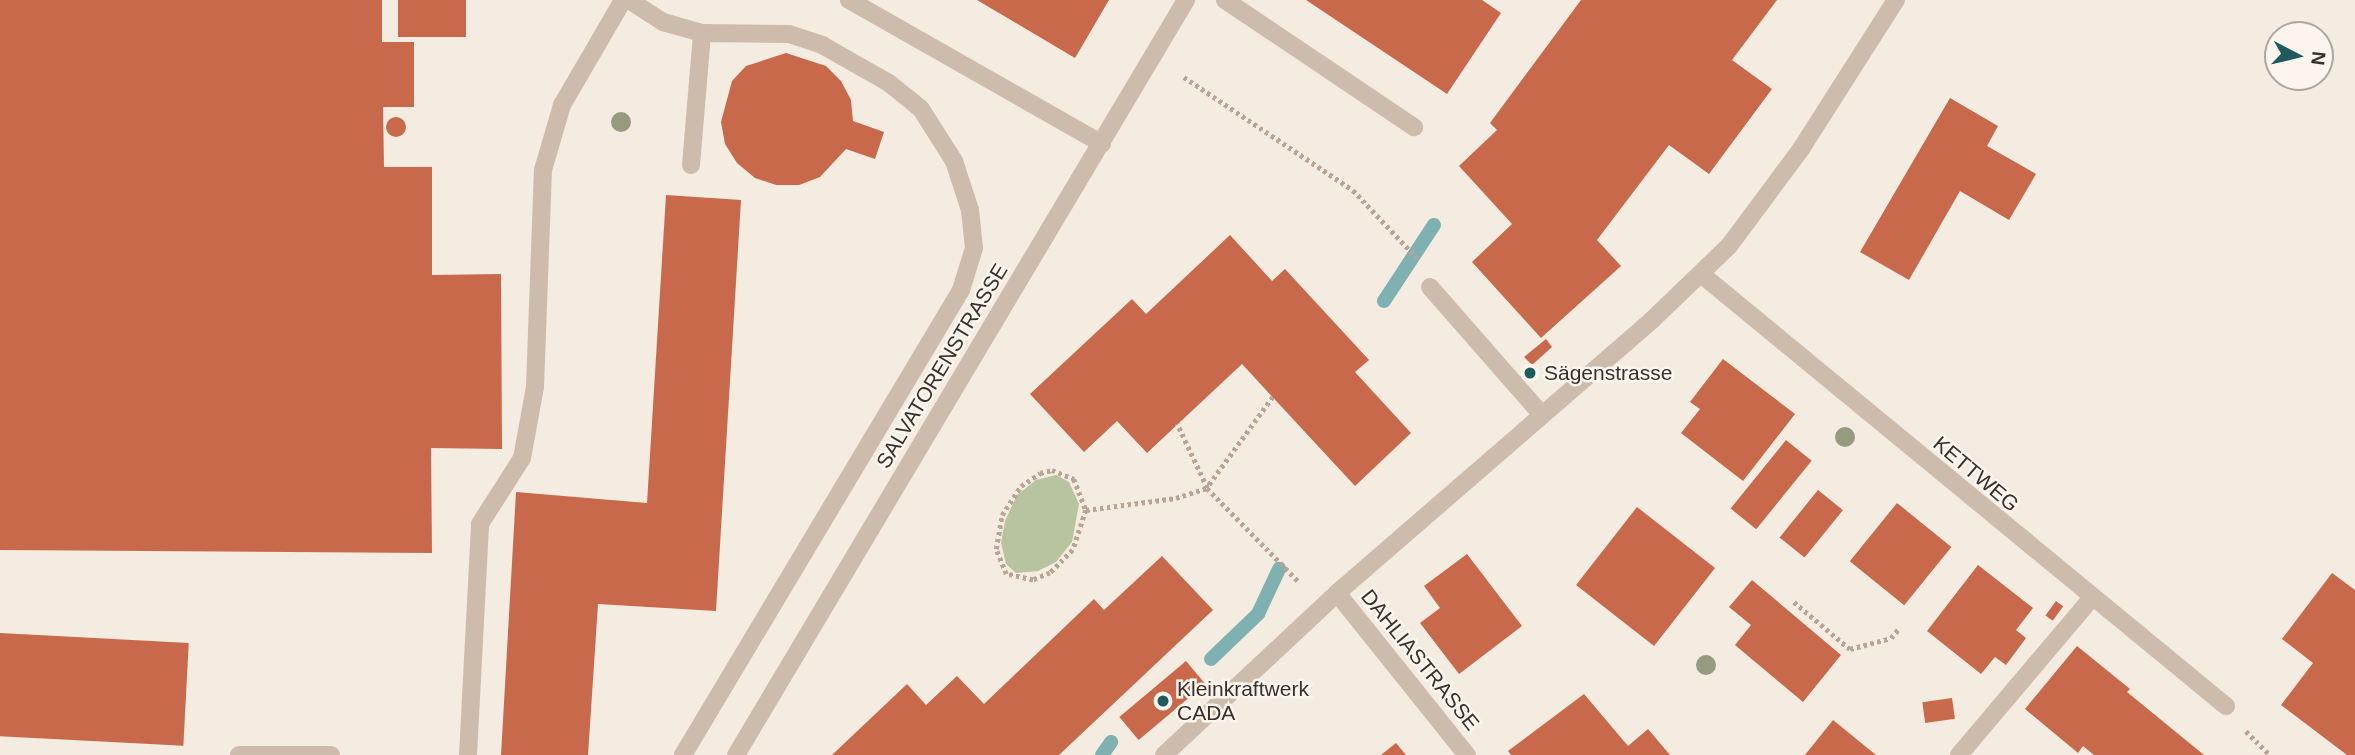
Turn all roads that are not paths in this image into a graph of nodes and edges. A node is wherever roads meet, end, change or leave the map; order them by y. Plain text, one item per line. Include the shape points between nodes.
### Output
1 (623, 0) edge
2 (629, 0) edge
3 (849, 0) edge
4 (1186, 0) edge
5 (1225, 0) edge
6 (1896, 0) edge
7 (702, 33) junction
8 (1414, 127) dead end
9 (1102, 144) junction
10 (691, 164) dead end
11 (1701, 274) junction
12 (1430, 287) dead end
13 (1542, 415) junction
14 (1337, 593) junction
15 (2091, 600) junction
16 (2226, 706) dead end
17 (239, 755) edge
18 (331, 755) edge
19 (468, 755) edge
20 (683, 755) edge
21 (736, 755) edge
22 (1164, 755) edge
23 (1467, 755) edge
24 (1959, 755) edge

1 - 19 street via 562,105 543,170 535,387 522,458 480,524
2 - 7 street via 663,22
3 - 9 street
4 - 9 street, SALVATORENSTRASSE
5 - 8 street
6 - 11 street via 1757,213
7 - 10 street
7 - 20 street via 789,34 822,45 889,83 921,109 954,161 970,210 974,248 961,290
9 - 21 street, SALVATORENSTRASSE
11 - 13 street
11 - 15 street, KETTWEG
12 - 13 street
13 - 14 street
14 - 22 street
14 - 23 street, DAHLIASTRASSE
15 - 16 street, KETTWEG
15 - 24 street
17 - 18 street

